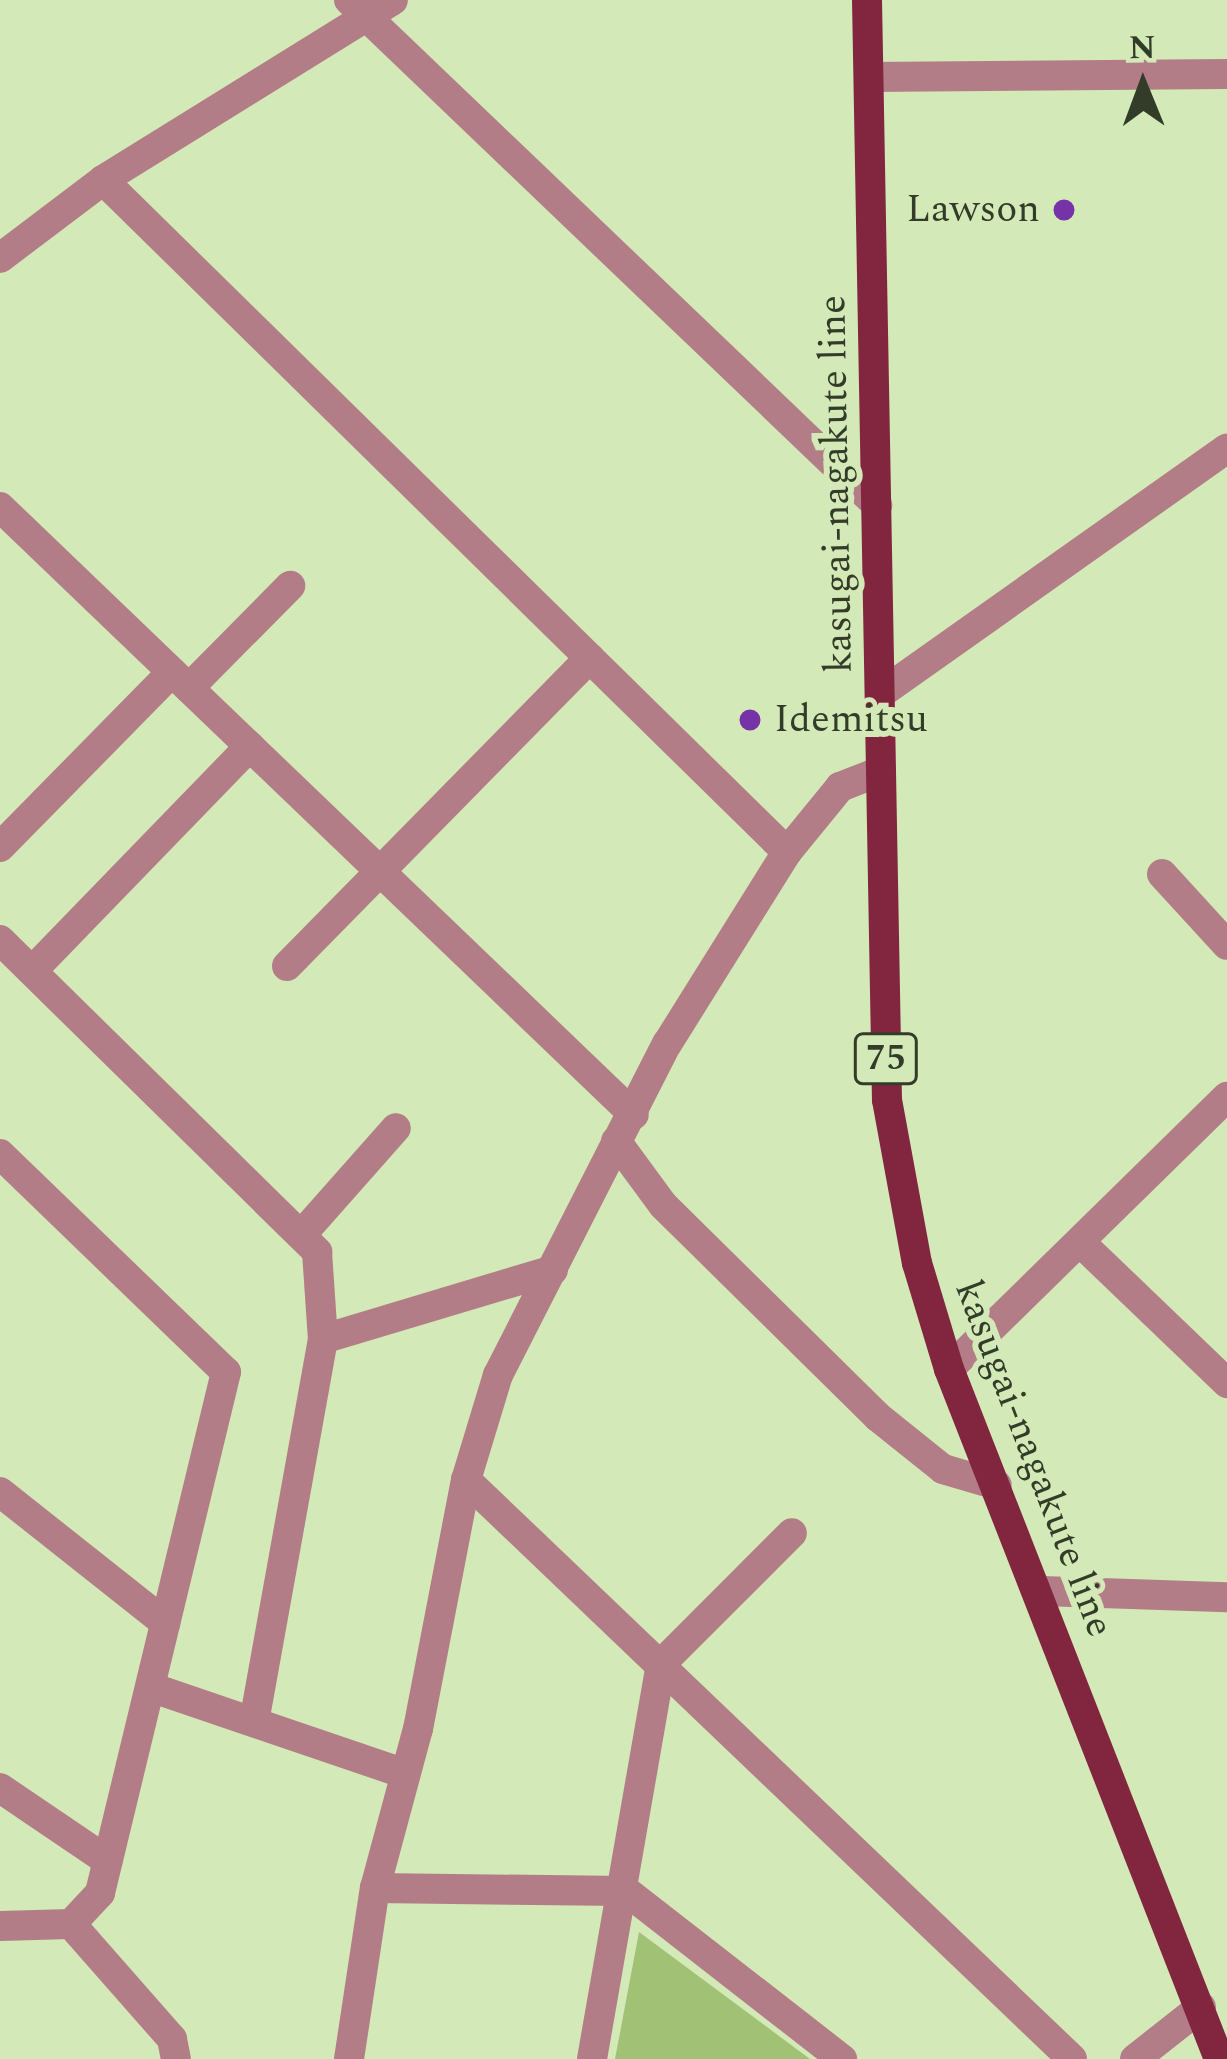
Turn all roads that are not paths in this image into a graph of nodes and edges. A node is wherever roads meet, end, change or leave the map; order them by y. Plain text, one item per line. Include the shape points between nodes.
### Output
1 (393, 0) edge
2 (867, 0) edge
3 (358, 9) edge
4 (1227, 74) edge
5 (869, 77) junction
6 (103, 181) junction
7 (0, 258) edge
8 (1227, 448) edge
9 (877, 505) junction
10 (0, 507) edge
11 (290, 586) dead end
12 (590, 658) junction
13 (180, 680) junction
14 (880, 694) junction
15 (250, 746) junction
16 (881, 771) junction
17 (0, 847) edge
18 (788, 852) junction
19 (380, 871) junction
20 (1162, 874) dead end
21 (0, 940) edge
22 (1227, 945) edge
23 (287, 965) dead end
24 (32, 970) junction
25 (1224, 1108) edge
26 (634, 1115) junction
27 (396, 1127) dead end
28 (616, 1142) junction
29 (0, 1154) edge
30 (303, 1233) junction
31 (1080, 1242) junction
32 (553, 1270) junction
33 (323, 1339) junction
34 (949, 1369) junction
35 (1227, 1383) edge
36 (466, 1480) junction
37 (997, 1485) junction
38 (0, 1492) edge
39 (792, 1533) dead end
40 (1042, 1592) junction
41 (1227, 1597) edge
42 (165, 1623) junction
43 (661, 1664) junction
44 (153, 1688) junction
45 (255, 1718) junction
46 (402, 1773) junction
47 (0, 1788) edge
48 (108, 1861) junction
49 (375, 1888) junction
50 (626, 1891) junction
51 (71, 1924) junction
52 (0, 1926) edge
53 (1202, 2007) junction
54 (176, 2059) edge
55 (349, 2059) edge
56 (592, 2059) edge
57 (842, 2059) edge
58 (1072, 2059) edge
59 (1135, 2059) edge
60 (1219, 2059) edge

1 - 3 street
2 - 5 main road, kasugai-nagakute line / 75
3 - 6 street
3 - 9 street
4 - 5 street
5 - 9 main road, kasugai-nagakute line / 75
6 - 7 street
6 - 12 street
8 - 14 street
9 - 14 main road, kasugai-nagakute line / 75
10 - 13 street
11 - 13 street
12 - 18 street
12 - 19 street
13 - 15 street
13 - 17 street
14 - 16 main road, kasugai-nagakute line / 75
15 - 19 street
15 - 24 street
16 - 18 street via 841,787
16 - 34 main road, kasugai-nagakute line / 75 via 886,1100 917,1263
18 - 26 street via 668,1044
19 - 23 street
19 - 26 street
20 - 22 street
21 - 24 street
24 - 30 street
25 - 31 street
26 - 28 street
27 - 30 street
28 - 32 street
28 - 37 street via 663,1205 878,1417 943,1469
29 - 42 street via 226,1372
30 - 33 street via 317,1252
31 - 34 street
31 - 35 street
32 - 33 street
32 - 36 street via 498,1375
33 - 45 street
34 - 37 main road, kasugai-nagakute line / 75
36 - 43 street
36 - 46 street
37 - 40 main road, kasugai-nagakute line / 75
38 - 42 street
39 - 43 street
40 - 41 street
40 - 53 main road, kasugai-nagakute line / 75
42 - 44 street
43 - 50 street
43 - 58 street
44 - 45 street
44 - 48 street
45 - 46 street
46 - 49 street
47 - 48 street
48 - 51 street via 100,1893
49 - 50 street
49 - 55 street
50 - 56 street
50 - 57 street
51 - 52 street
51 - 54 street via 172,2039
53 - 59 street
53 - 60 main road, kasugai-nagakute line / 75

